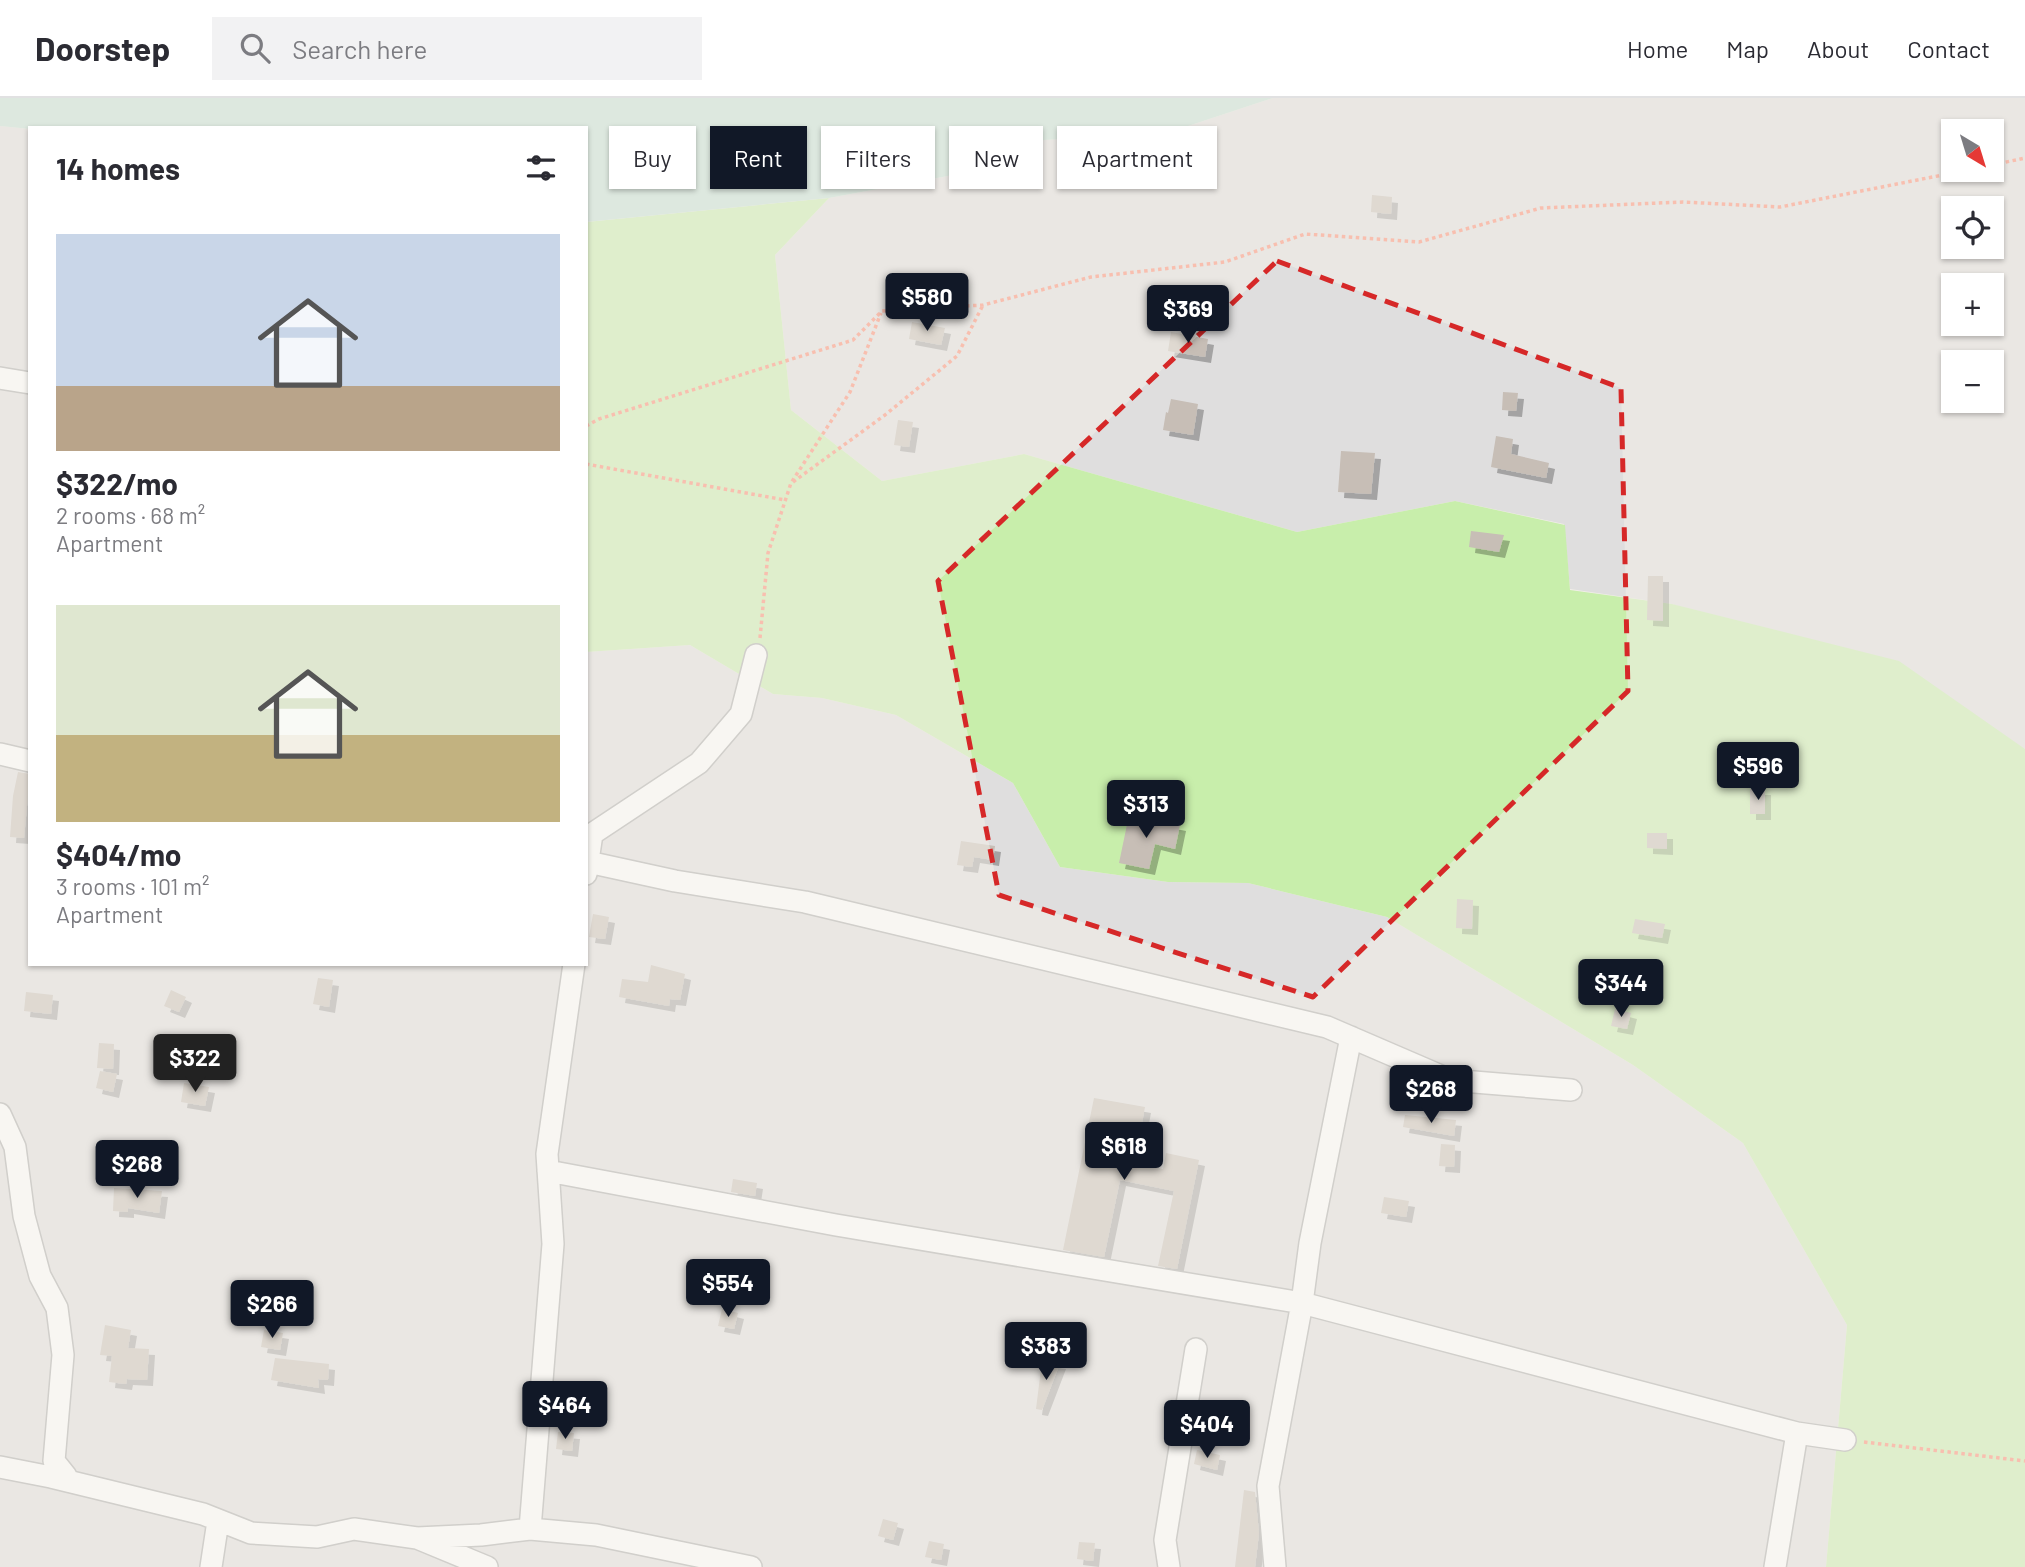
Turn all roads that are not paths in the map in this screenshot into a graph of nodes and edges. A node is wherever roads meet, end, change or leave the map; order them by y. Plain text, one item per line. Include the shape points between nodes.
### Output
1 (0, 378) edge
2 (28, 383) edge
3 (756, 655) road end
4 (0, 754) edge
5 (28, 761) edge
6 (588, 861) edge
7 (588, 868) edge
8 (561, 966) edge
9 (574, 966) edge
10 (1351, 1037) junction
11 (1571, 1090) dead end
12 (0, 1114) edge
13 (548, 1171) junction
14 (554, 1215) dead end
15 (1302, 1303) junction
16 (1196, 1349) dead end
17 (1797, 1433) junction
18 (1845, 1440) road end
19 (0, 1467) edge
20 (66, 1476) dead end
21 (218, 1521) junction
22 (530, 1529) junction
23 (417, 1538) junction
24 (211, 1567) edge
25 (487, 1567) edge
26 (751, 1567) edge
27 (1169, 1567) edge
28 (1275, 1567) edge
29 (1775, 1567) edge

1 - 2 street
3 - 6 street via 741,714 699,763 592,834
4 - 5 street
7 - 10 street via 806,902 1327,1027
8 - 14 street
9 - 13 street
10 - 11 street via 1450,1080
10 - 15 street
12 - 20 street via 15,1147 24,1216 40,1276 57,1308 63,1355 54,1461
13 - 15 street via 836,1225
13 - 22 street via 553,1244
15 - 17 street
15 - 28 street via 1268,1486
16 - 27 street via 1165,1540
17 - 18 street
17 - 29 street
19 - 21 street
21 - 23 street via 251,1533 317,1536 354,1529
21 - 24 street
22 - 23 street
22 - 26 street via 596,1535
23 - 25 street

